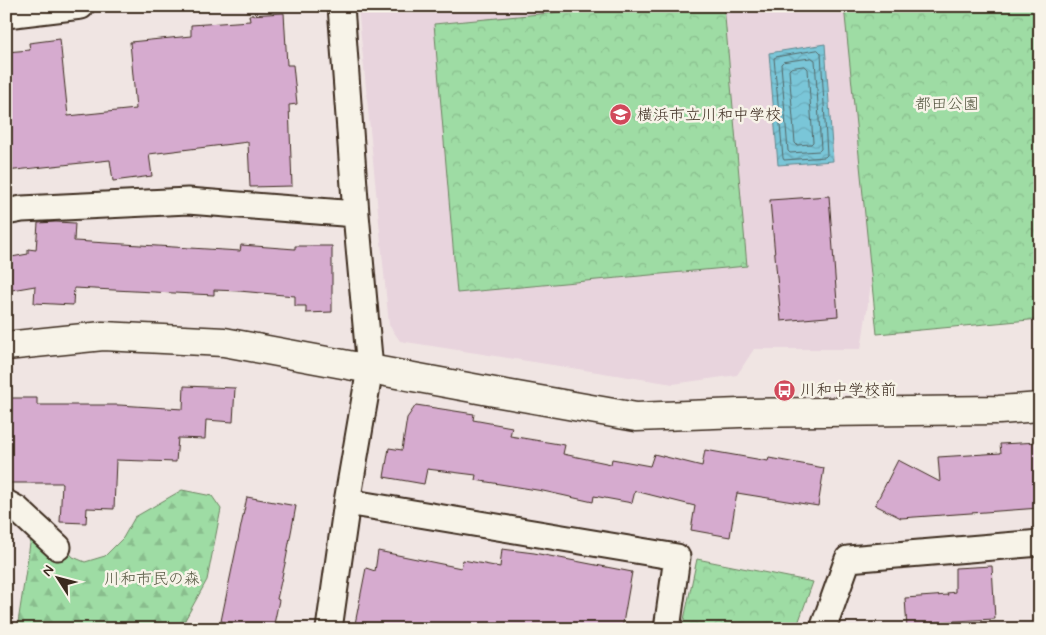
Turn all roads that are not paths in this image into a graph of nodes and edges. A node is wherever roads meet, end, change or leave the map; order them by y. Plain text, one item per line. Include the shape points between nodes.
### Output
1 (81, 6) edge
2 (340, 6) edge
3 (6, 14) edge
4 (6, 212) edge
5 (356, 214) junction
6 (6, 346) edge
7 (370, 369) junction
8 (1040, 406) edge
9 (347, 502) junction
10 (6, 503) edge
11 (1040, 543) edge
12 (58, 547) dead end
13 (329, 629) edge
14 (667, 629) edge
15 (823, 629) edge

1 - 3 street
2 - 5 street
4 - 5 street via 188,201
5 - 7 street
6 - 7 street via 103,336 224,342
7 - 8 street via 636,417 998,410
7 - 9 street
9 - 13 street
9 - 14 street via 677,557
10 - 12 street via 17,509
11 - 15 street via 848,559

